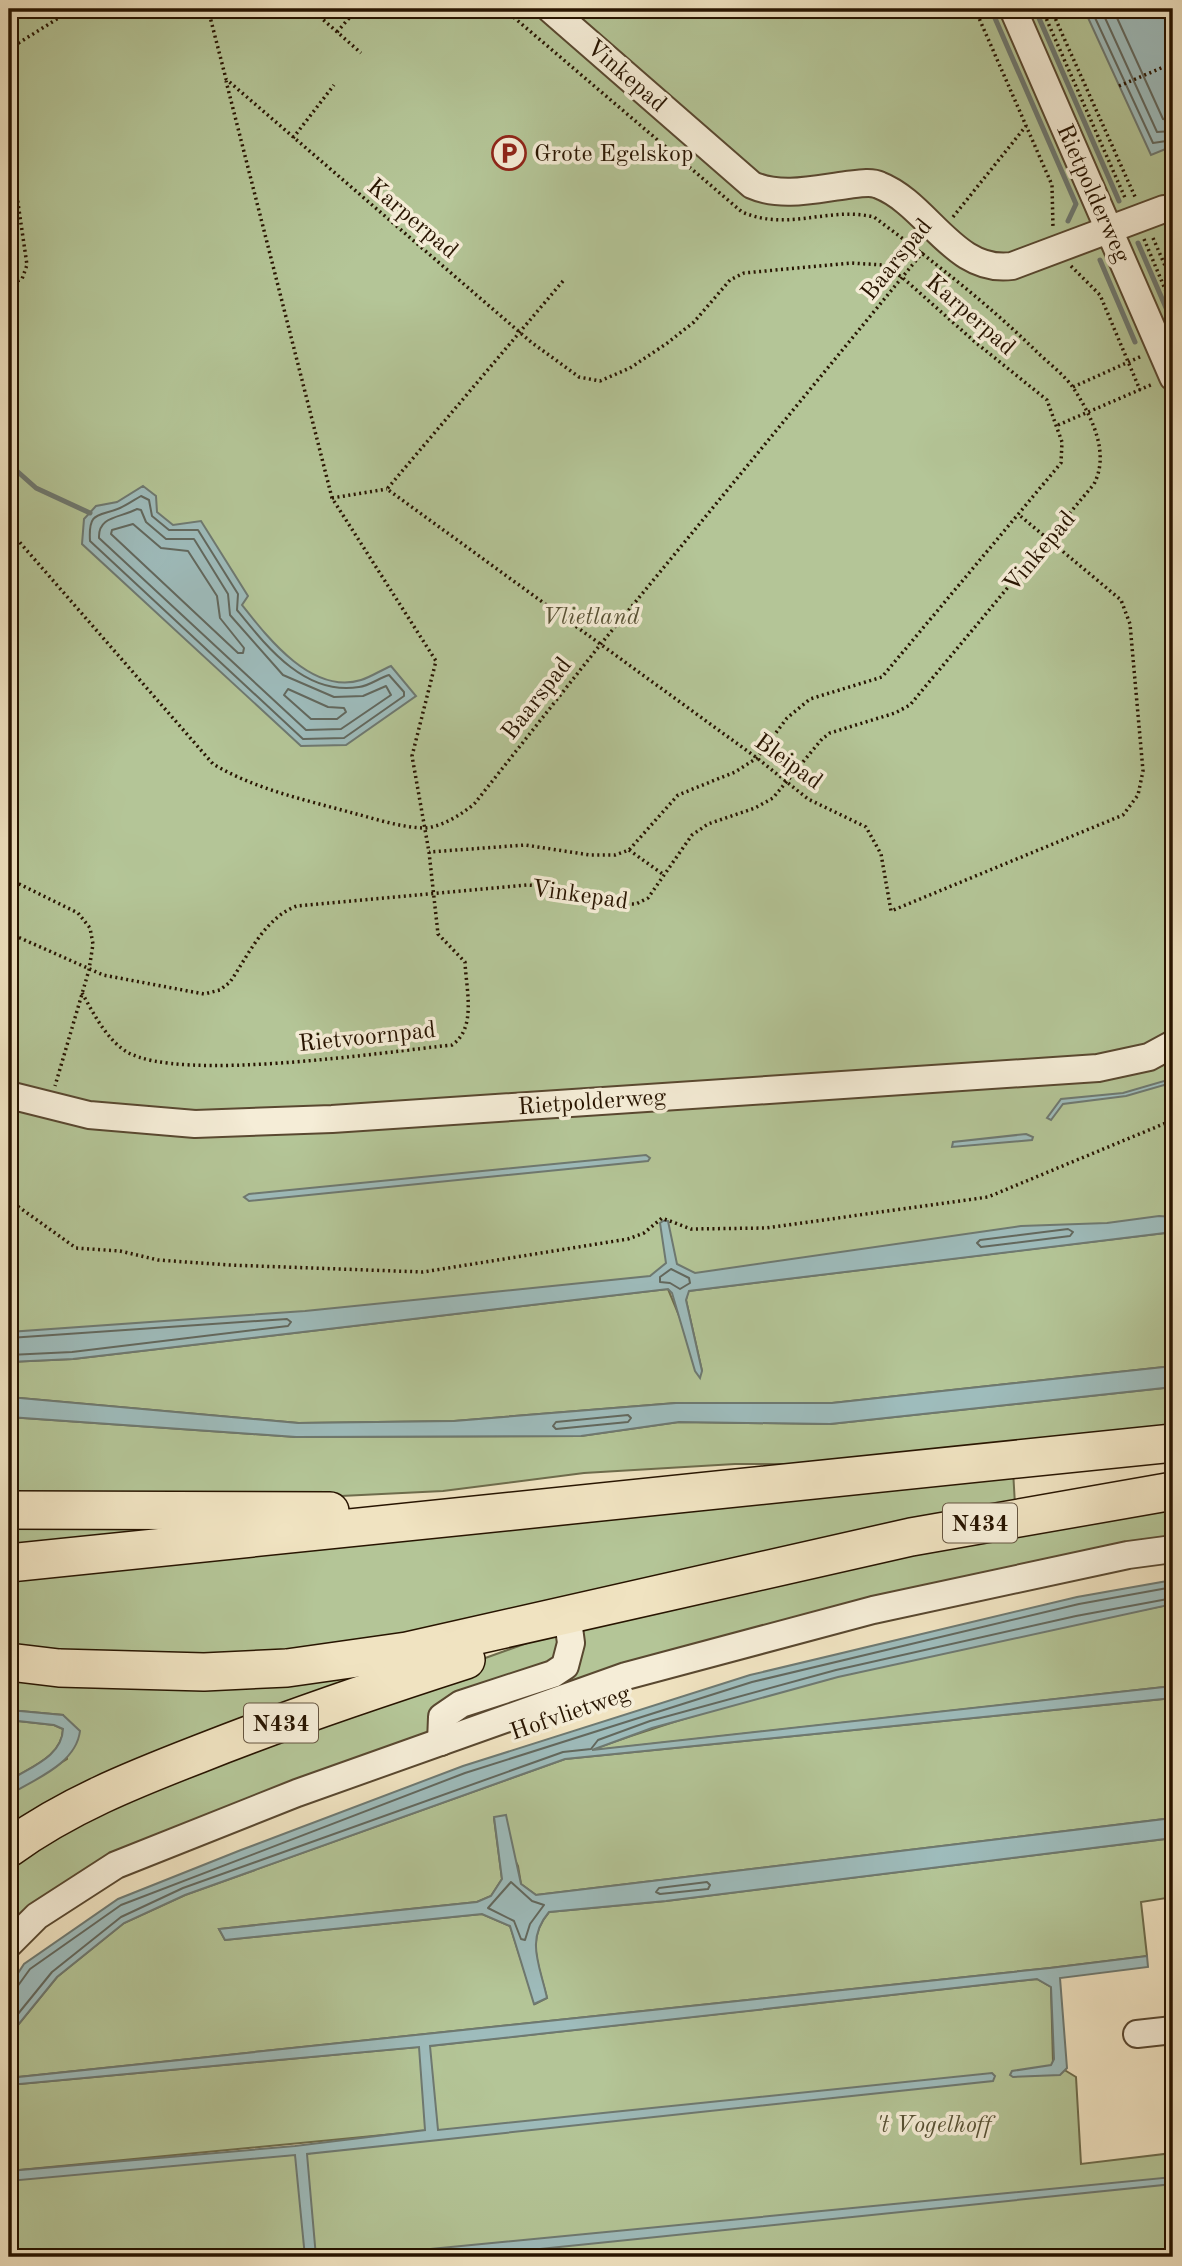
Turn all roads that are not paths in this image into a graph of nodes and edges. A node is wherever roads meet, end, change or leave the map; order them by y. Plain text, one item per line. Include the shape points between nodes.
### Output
1 (550, 9) edge
2 (1013, 9) edge
3 (1148, 215) road end
4 (1111, 230) junction
5 (1173, 377) edge
6 (1173, 1044) edge
7 (9, 1095) edge
8 (1173, 1443) edge
9 (1173, 1490) edge
10 (9, 1510) edge
11 (443, 1519) junction
12 (1173, 1549) edge
13 (9, 1563) edge
14 (722, 1581) junction
15 (569, 1628) junction
16 (9, 1662) edge
17 (441, 1742) junction
18 (9, 1848) edge
19 (9, 1944) edge
20 (1173, 2031) edge
21 (1137, 2034) dead end

1 - 4 street, Vinkepad via 752,185 769,193 877,183 908,202 976,264 996,268
2 - 4 street, Rietpolderweg
3 - 4 street, Vinkepad
4 - 5 street, Rietpolderweg
6 - 7 street, Rietpolderweg via 1149,1057 1098,1068 332,1119 195,1124 115,1118
8 - 11 highway, N434
9 - 14 highway, N434 via 911,1537
10 - 11 highway, N434 via 303,1510
11 - 13 highway, N434
12 - 17 street, Hofvlietweg via 873,1610 626,1676
14 - 15 highway, N434
14 - 16 highway, N434 via 420,1649 287,1668 134,1671
15 - 17 street via 571,1643 565,1667 461,1704 442,1717
15 - 18 highway, N434 via 369,1691 213,1748 72,1808
17 - 19 street, Hofvlietweg via 116,1865 37,1916
20 - 21 street

